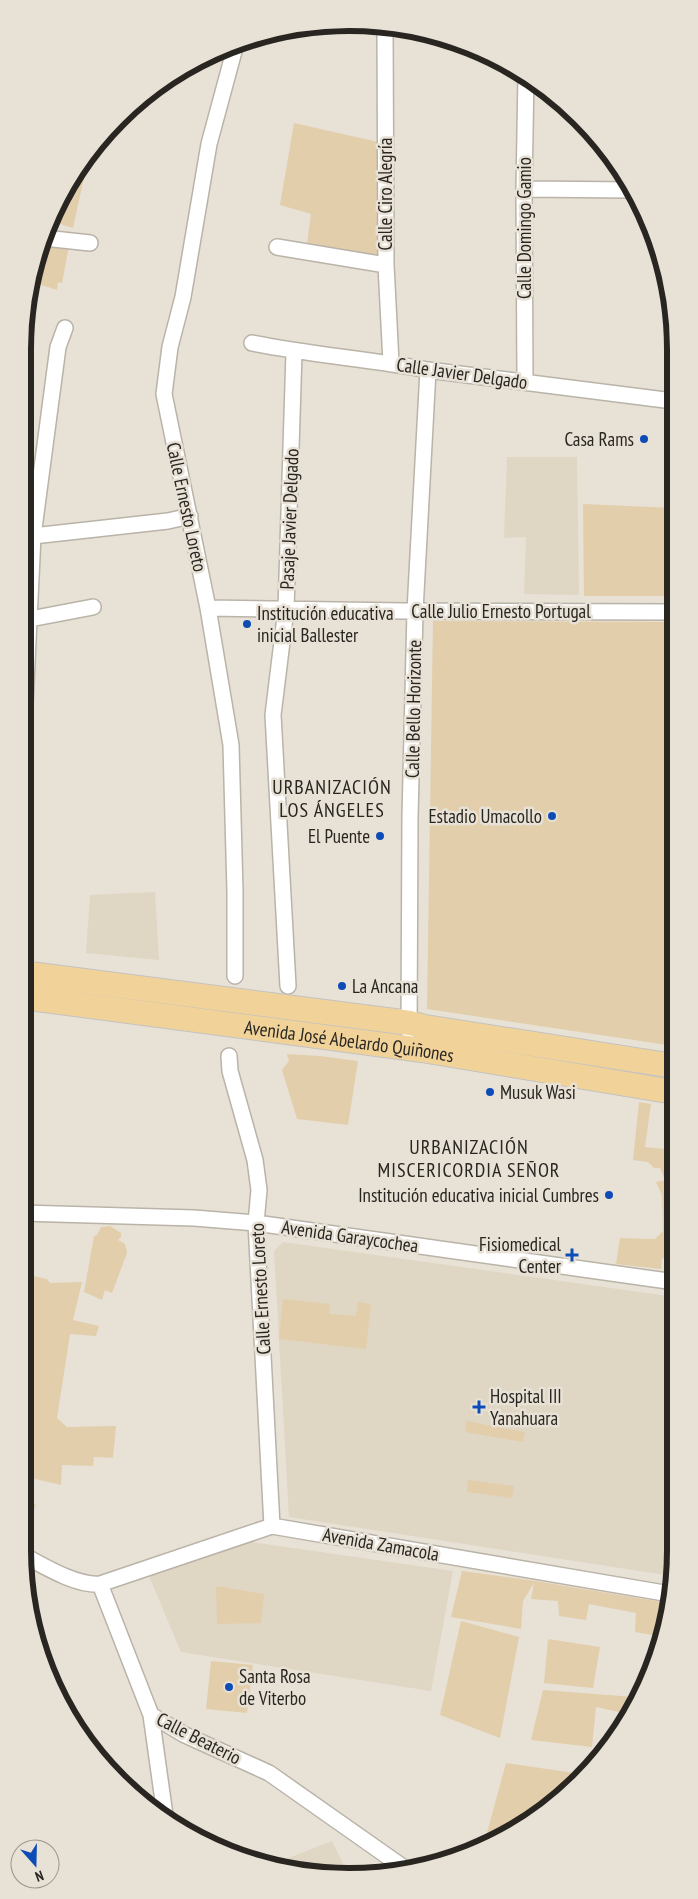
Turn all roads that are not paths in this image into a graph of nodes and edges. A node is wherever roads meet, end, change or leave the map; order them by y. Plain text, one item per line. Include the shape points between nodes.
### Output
1 (385, 34) edge
2 (234, 53) edge
3 (526, 85) edge
4 (524, 189) junction
5 (624, 190) edge
6 (51, 239) edge
7 (90, 243) dead end
8 (277, 247) dead end
9 (386, 265) junction
10 (65, 328) dead end
11 (252, 344) dead end
12 (294, 352) junction
13 (391, 363) junction
14 (428, 370) junction
15 (525, 382) junction
16 (667, 399) edge
17 (190, 516) junction
18 (33, 536) junction
19 (31, 591) edge
20 (92, 607) dead end
21 (208, 608) junction
22 (286, 610) junction
23 (415, 611) junction
24 (667, 612) edge
25 (31, 618) edge
26 (31, 973) edge
27 (235, 976) dead end
28 (288, 986) dead end
29 (31, 998) edge
30 (410, 1024) junction
31 (408, 1048) junction
32 (229, 1056) dead end
33 (667, 1065) edge
34 (667, 1091) edge
35 (31, 1213) edge
36 (256, 1223) junction
37 (667, 1281) edge
38 (272, 1526) junction
39 (31, 1559) edge
40 (100, 1584) junction
41 (664, 1593) edge
42 (151, 1715) junction
43 (164, 1808) edge
44 (398, 1864) edge

1 - 9 street, Calle Ciro Alegría
2 - 17 street, Calle Ernesto Loreto via 209,144 164,394
3 - 4 street, Calle Domingo Gamio
4 - 5 street
4 - 15 street, Calle Domingo Gamio
6 - 7 street
8 - 9 street
9 - 13 street, Calle Ciro Alegría
10 - 18 street via 58,346
11 - 12 street, Calle Javier Delgado
12 - 13 street, Calle Javier Delgado
12 - 22 street, Pasaje Javier Delgado
13 - 14 street, Calle Javier Delgado
14 - 15 street, Calle Javier Delgado
14 - 23 street, Calle Bello Horizonte
15 - 16 street, Calle Javier Delgado
17 - 18 street
17 - 21 street, Calle Ernesto Loreto
18 - 19 street
20 - 25 street
21 - 22 street, Calle Julio Ernesto Portugal
21 - 27 street, Calle Ernesto Loreto via 231,745
22 - 23 street, Calle Julio Ernesto Portugal
22 - 28 street, Pasaje Javier Delgado via 273,715
23 - 24 street, Calle Julio Ernesto Portugal
23 - 30 street, Calle Bello Horizonte via 410,817
26 - 30 main road, Avenida José Abelardo Quiñones
29 - 31 main road, Avenida José Abelardo Quiñones
30 - 31 street, Calle Bello Horizonte
30 - 33 main road, Avenida José Abelardo Quiñones
31 - 34 main road, Avenida José Abelardo Quiñones
32 - 36 street, Calle Ernesto Loreto via 255,1160 258,1190
35 - 36 street, Avenida Garaycochea
36 - 37 street, Avenida Garaycochea
36 - 38 street, Calle Ernesto Loreto
38 - 40 street, Avenida Zamacola
38 - 41 street, Avenida Zamacola
39 - 40 street via 90,1585
40 - 42 street, Calle Beaterio
42 - 43 street
42 - 44 street, Calle Beaterio via 185,1735 269,1773

